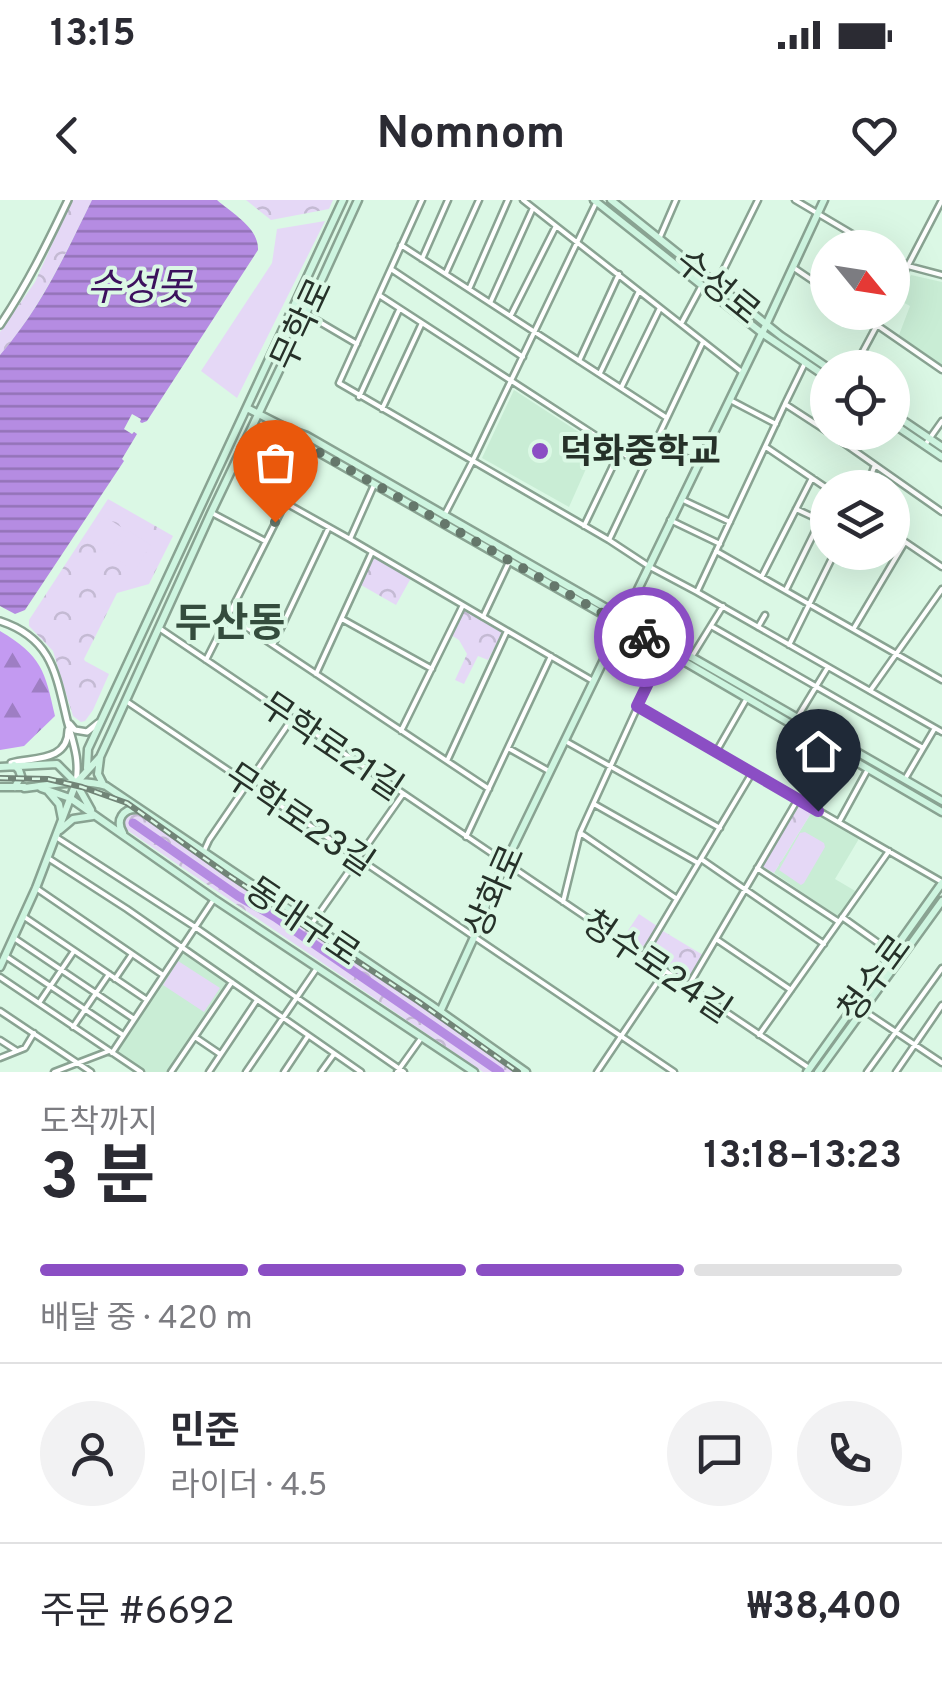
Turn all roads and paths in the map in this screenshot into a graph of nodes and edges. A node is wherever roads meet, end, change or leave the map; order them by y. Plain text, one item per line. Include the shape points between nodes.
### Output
1 (68, 200) edge
2 (342, 200) edge
3 (358, 200) edge
4 (422, 200) edge
5 (448, 200) edge
6 (479, 200) edge
7 (508, 200) edge
8 (523, 200) edge
9 (611, 200) edge
10 (676, 200) edge
11 (758, 200) edge
12 (795, 200) edge
13 (824, 200) edge
14 (942, 200) edge
15 (596, 201) edge
16 (533, 208) junction
17 (818, 214) junction
18 (556, 226) junction
19 (845, 230) edge
20 (659, 238) junction
21 (576, 242) junction
22 (401, 245) junction
23 (422, 258) junction
24 (910, 262) edge
25 (792, 267) junction
26 (910, 267) edge
27 (391, 269) junction
28 (446, 274) junction
29 (619, 274) junction
30 (942, 276) edge
31 (810, 279) edge
32 (716, 285) junction
33 (702, 286) junction
34 (469, 289) junction
35 (639, 292) junction
36 (380, 295) junction
37 (490, 302) junction
38 (400, 308) junction
39 (660, 308) junction
40 (306, 314) junction
41 (510, 316) junction
42 (422, 323) junction
43 (680, 324) junction
44 (0, 325) edge
45 (764, 329) junction
46 (883, 330) edge
47 (535, 332) junction
48 (703, 342) junction
49 (357, 344) junction
50 (523, 356) junction
51 (810, 357) edge
52 (579, 360) junction
53 (806, 364) junction
54 (810, 367) edge
55 (942, 370) edge
56 (742, 372) junction
57 (600, 374) junction
58 (511, 381) junction
59 (621, 388) junction
60 (359, 396) junction
61 (729, 400) junction
62 (785, 404) junction
63 (247, 408) junction
64 (382, 410) junction
65 (258, 414) junction
66 (667, 418) junction
67 (810, 420) edge
68 (942, 421) edge
69 (776, 424) junction
70 (910, 428) edge
71 (290, 430) junction
72 (910, 433) edge
73 (655, 442) junction
74 (927, 442) junction
75 (766, 447) junction
76 (942, 447) edge
77 (313, 449) junction
78 (853, 450) edge
79 (620, 451) junction
80 (942, 457) edge
81 (472, 462) junction
82 (698, 464) junction
83 (874, 466) junction
84 (644, 467) junction
85 (873, 470) edge
86 (810, 477) edge
87 (810, 482) edge
88 (375, 484) junction
89 (681, 499) junction
90 (284, 502) junction
91 (796, 508) junction
92 (942, 512) edge
93 (210, 513) junction
94 (444, 515) junction
95 (810, 516) edge
96 (670, 520) junction
97 (730, 522) junction
98 (584, 526) junction
99 (329, 527) junction
100 (350, 540) junction
101 (609, 540) junction
102 (265, 541) junction
103 (810, 541) edge
104 (720, 544) junction
105 (910, 545) edge
106 (716, 551) junction
107 (372, 552) junction
108 (510, 560) junction
109 (649, 565) junction
110 (942, 567) edge
111 (826, 570) edge
112 (889, 570) edge
113 (762, 576) junction
114 (786, 590) junction
115 (942, 590) edge
116 (697, 592) junction
117 (810, 604) junction
118 (463, 605) junction
119 (723, 606) junction
120 (228, 615) junction
121 (765, 615) dead end
122 (483, 617) junction
123 (342, 619) junction
124 (0, 621) edge
125 (622, 621) junction
126 (711, 626) junction
127 (758, 626) junction
128 (159, 628) junction
129 (854, 629) junction
130 (507, 631) junction
131 (789, 644) junction
132 (273, 645) junction
133 (664, 650) junction
134 (896, 654) junction
135 (550, 656) junction
136 (692, 658) junction
137 (206, 660) junction
138 (828, 666) junction
139 (432, 669) junction
140 (316, 674) junction
141 (942, 680) edge
142 (593, 681) junction
143 (816, 687) junction
144 (870, 691) junction
145 (747, 698) junction
146 (126, 701) junction
147 (637, 706) junction
148 (105, 714) junction
149 (292, 719) junction
150 (797, 719) junction
151 (68, 722) junction
152 (934, 728) junction
153 (401, 731) junction
154 (942, 732) edge
155 (564, 740) junction
156 (508, 748) junction
157 (923, 748) junction
158 (716, 752) junction
159 (100, 757) junction
160 (447, 761) junction
161 (14, 765) junction
162 (611, 766) junction
163 (0, 767) edge
164 (868, 769) junction
165 (86, 770) junction
166 (550, 771) junction
167 (752, 773) junction
168 (905, 778) junction
169 (76, 783) junction
170 (248, 783) junction
171 (104, 786) junction
172 (14, 787) junction
173 (0, 788) edge
174 (24, 788) junction
175 (42, 788) junction
176 (489, 789) junction
177 (403, 794) junction
178 (70, 798) junction
179 (798, 799) junction
180 (942, 801) edge
181 (594, 804) junction
182 (139, 809) junction
183 (942, 812) edge
184 (99, 818) junction
185 (838, 822) junction
186 (720, 828) junction
187 (59, 831) junction
188 (580, 832) junction
189 (126, 835) junction
190 (466, 837) junction
191 (889, 851) junction
192 (203, 854) junction
193 (358, 857) junction
194 (48, 858) junction
195 (699, 861) junction
196 (506, 864) junction
197 (756, 868) junction
198 (942, 883) edge
199 (36, 888) junction
200 (744, 889) junction
201 (214, 899) junction
202 (677, 899) junction
203 (563, 902) junction
204 (940, 907) edge
205 (23, 916) junction
206 (841, 920) junction
207 (311, 926) junction
208 (195, 927) junction
209 (475, 936) junction
210 (12, 937) junction
211 (716, 938) junction
212 (824, 944) junction
213 (181, 947) junction
214 (74, 951) junction
215 (892, 953) junction
216 (132, 954) junction
217 (5, 956) junction
218 (643, 956) junction
219 (0, 967) edge
220 (317, 968) junction
221 (942, 968) edge
222 (62, 969) junction
223 (665, 971) junction
224 (108, 974) junction
225 (163, 975) junction
226 (0, 977) edge
227 (116, 979) junction
228 (232, 982) junction
229 (50, 986) junction
230 (688, 987) junction
231 (790, 990) junction
232 (96, 992) junction
233 (296, 999) junction
234 (147, 1000) junction
235 (257, 1000) junction
236 (39, 1003) junction
237 (942, 1005) edge
238 (85, 1009) junction
239 (862, 1010) junction
240 (0, 1011) edge
241 (440, 1012) junction
242 (134, 1018) junction
243 (283, 1018) junction
244 (934, 1018) junction
245 (942, 1024) edge
246 (74, 1026) junction
247 (896, 1032) junction
248 (34, 1034) junction
249 (124, 1035) junction
250 (759, 1035) junction
251 (308, 1036) junction
252 (621, 1036) junction
253 (194, 1037) junction
254 (422, 1037) junction
255 (0, 1040) edge
256 (914, 1045) junction
257 (17, 1051) junction
258 (111, 1052) junction
259 (220, 1054) junction
260 (334, 1054) junction
261 (0, 1058) edge
262 (78, 1063) junction
263 (942, 1064) edge
264 (808, 1070) edge
265 (359, 1071) edge
266 (401, 1071) edge
267 (897, 1071) edge
268 (54, 1072) edge
269 (92, 1072) edge
270 (140, 1072) edge
271 (171, 1072) edge
272 (208, 1072) edge
273 (246, 1072) edge
274 (284, 1072) edge
275 (322, 1072) edge
276 (474, 1072) edge
277 (526, 1072) edge
278 (597, 1072) edge
279 (674, 1072) edge
280 (818, 1072) edge
281 (867, 1072) edge

1 - 44 street
2 - 63 main road, 무학로
3 - 40 main road, 무학로
4 - 22 street
5 - 23 street
6 - 28 street
7 - 34 street
8 - 16 street
9 - 20 main road, 수성로
10 - 20 street
11 - 32 street
12 - 17 street
13 - 17 main road, 상화로
14 - 24 street
15 - 21 street
15 - 33 main road, 수성로
16 - 18 street
16 - 37 street
17 - 19 street
17 - 25 main road, 상화로
18 - 21 street
18 - 41 street
20 - 32 main road, 수성로
21 - 29 street
21 - 47 street
22 - 23 street
22 - 27 street
23 - 28 street
25 - 31 street
25 - 45 main road, 상화로
26 - 30 street
27 - 36 street
27 - 50 street
28 - 34 street
29 - 35 street
29 - 52 street
32 - 45 main road, 수성로
33 - 43 street
33 - 45 main road, 수성로
34 - 37 street
35 - 39 street
35 - 57 street
36 - 38 street
36 - 49 street
37 - 41 street
38 - 42 street
38 - 60 street
39 - 43 street
39 - 59 street
40 - 49 street
40 - 65 main road, 무학로
41 - 47 street
42 - 58 street
42 - 64 street
43 - 48 street
45 - 51 main road, 수성로
45 - 53 main road, 수성로
45 - 56 main road, 상화로
46 - 55 street
47 - 50 street
47 - 52 street
48 - 56 street
48 - 66 street
49 - 60 street via 338,383
50 - 58 street
52 - 57 street
53 - 54 main road, 수성로
53 - 62 street
56 - 61 main road, 상화로
57 - 59 street
58 - 79 street
58 - 81 street
59 - 66 street
60 - 64 street
61 - 69 street
61 - 82 main road, 상화로
62 - 67 street
62 - 69 street
63 - 65 main road
63 - 148 main road, 무학로
64 - 81 street
65 - 71 main road
65 - 93 main road, 무학로
66 - 73 street
68 - 74 street
69 - 75 street
70 - 74 main road
71 - 77 main road
71 - 94 main road
72 - 74 main road
73 - 82 street
73 - 84 street
74 - 76 main road
74 - 80 main road
75 - 86 street
75 - 97 street
77 - 88 main road
77 - 90 street
78 - 83 street
79 - 84 street
79 - 98 street
81 - 94 street
81 - 98 street
82 - 89 main road, 상화로
83 - 85 street
83 - 92 street
84 - 101 street
87 - 91 street
88 - 100 street
88 - 108 main road
89 - 96 main road, 상화로
89 - 97 street
90 - 99 street
90 - 102 street
91 - 95 street
91 - 113 street
93 - 102 street
93 - 128 main road, 무학로
94 - 125 main road
96 - 104 street
96 - 109 main road, 상화로
97 - 104 street
98 - 101 street
99 - 100 street
99 - 132 street
100 - 107 street
101 - 109 street
102 - 120 street
103 - 114 street
104 - 106 street
105 - 110 street
106 - 113 street
106 - 116 street
107 - 118 street
107 - 123 street
108 - 122 street
108 - 125 main road
109 - 116 street
109 - 125 main road, 상화로
111 - 117 street
112 - 129 street
113 - 114 street
114 - 117 street
115 - 134 street
116 - 119 street
117 - 129 street
117 - 131 street
118 - 122 street
118 - 139 street
119 - 126 street
119 - 127 street
120 - 132 street
120 - 137 street
121 - 127 street
122 - 130 street
123 - 139 street
123 - 140 street
124 - 151 street via 24,632 50,659
125 - 133 main road
125 - 136 main road
125 - 142 main road, 상화로
126 - 136 street
126 - 143 street
127 - 131 street
128 - 137 street, 무학로21길
128 - 146 main road, 무학로
129 - 134 street
130 - 135 street
130 - 160 street
131 - 138 street
132 - 140 street
133 - 145 main road
133 - 147 street
134 - 141 street
134 - 144 street
135 - 142 street
135 - 156 street
136 - 150 main road
137 - 149 street, 무학로21길
138 - 143 street
138 - 144 street
139 - 153 street
140 - 153 street
142 - 155 main road, 상화로
143 - 150 street
143 - 157 street
144 - 152 street
145 - 158 street
145 - 164 main road
146 - 159 main road, 무학로
146 - 170 street, 무학로23길
147 - 158 street, 청수로
147 - 162 street
148 - 151 street via 87,732
148 - 165 main road, 무학로
149 - 170 street
149 - 177 street, 무학로21길
150 - 168 main road
151 - 163 street via 60,750
151 - 169 street via 79,766
152 - 154 street
152 - 157 street
153 - 160 street
155 - 162 street
155 - 166 main road, 상화로
156 - 166 street
156 - 176 street
157 - 168 street
158 - 167 street, 청수로
159 - 165 main road, 무학로
159 - 171 main road
160 - 176 street
161 - 163 main road
161 - 169 main road via 57,764
161 - 172 main road via 21,776
162 - 181 street
162 - 186 street
164 - 183 main road
164 - 185 street
165 - 169 main road, 무학로
166 - 196 main road, 상화로
167 - 179 street, 청수로
167 - 186 street
168 - 180 main road
169 - 171 main road, 동대구로
169 - 174 main road
169 - 178 main road, 무학로
169 - 184 main road
170 - 192 street
170 - 193 street, 무학로23길
171 - 182 main road, 동대구로
172 - 173 main road
172 - 174 main road
174 - 175 main road, 동대구로
175 - 178 main road, 동대구로
175 - 187 main road via 59,804
176 - 190 street
177 - 190 street, 무학로21길
177 - 193 street
178 - 184 main road, 동대구로
178 - 187 main road, 무학로
179 - 185 street, 청수로
179 - 197 street
181 - 188 street
181 - 195 street
182 - 189 main road via 121,816
182 - 192 main road, 동대구로
184 - 187 main road via 79,817
184 - 189 main road, 동대구로
185 - 191 street, 청수로
186 - 195 street
187 - 194 main road, 무학로
187 - 208 street
188 - 202 street
188 - 203 street
189 - 201 main road, 동대구로
190 - 196 street, 무학로21길
191 - 198 street, 청수로
191 - 206 street
192 - 207 main road, 동대구로
193 - 207 street
193 - 209 street, 무학로23길
194 - 199 main road, 무학로
194 - 213 street
195 - 200 street
195 - 202 street
196 - 203 street, 청수로24길
196 - 209 main road, 상화로
197 - 200 street
197 - 206 street
198 - 215 main road, 청수로
199 - 205 main road, 무학로
199 - 216 street
200 - 211 street
200 - 212 street
201 - 208 street
201 - 220 main road, 동대구로
202 - 218 street
203 - 218 street, 청수로24길
204 - 239 main road, 청수로
205 - 210 main road, 무학로
205 - 214 street
206 - 212 street
206 - 215 street
207 - 241 main road, 동대구로
208 - 213 street
208 - 233 street
209 - 241 main road, 상화로
209 - 252 street, 무학로23길
210 - 217 main road, 무학로
210 - 222 street
211 - 230 street
211 - 231 street
212 - 231 street
213 - 225 street
213 - 228 street
214 - 222 street
214 - 224 street
215 - 264 main road, 청수로
216 - 225 street
216 - 227 street
217 - 219 main road, 무학로
217 - 229 street
218 - 223 street, 청수로24길
220 - 233 street
220 - 254 main road, 동대구로
221 - 247 street, 청수로
222 - 229 street
222 - 232 street
223 - 230 street, 청수로24길
223 - 252 street
224 - 227 street
224 - 232 street
225 - 234 street
226 - 236 street
227 - 234 street
228 - 235 street
228 - 253 street
229 - 236 street
229 - 238 street
230 - 250 street, 청수로24길
231 - 250 street
232 - 238 street
232 - 242 street
233 - 243 street
233 - 266 street
234 - 242 street
235 - 243 street
235 - 259 street
236 - 246 street
237 - 244 street
238 - 246 street
238 - 249 street
239 - 247 street, 청수로
239 - 280 main road, 청수로
240 - 248 street
241 - 277 main road, 동대구로
242 - 249 street
243 - 251 street
243 - 273 street
244 - 245 street
244 - 256 street
246 - 258 street
247 - 256 street
247 - 281 street, 청수로
248 - 257 street
248 - 262 street
249 - 258 street
250 - 264 street, 청수로24길
251 - 260 street
251 - 274 street
252 - 278 street
252 - 279 street, 무학로23길
253 - 259 street
253 - 271 street
254 - 266 street
254 - 276 main road, 동대구로
255 - 257 street
256 - 263 street
256 - 267 street
257 - 261 street
258 - 262 street
258 - 270 street
259 - 272 street
260 - 265 street
260 - 275 street
262 - 268 street
262 - 269 street

